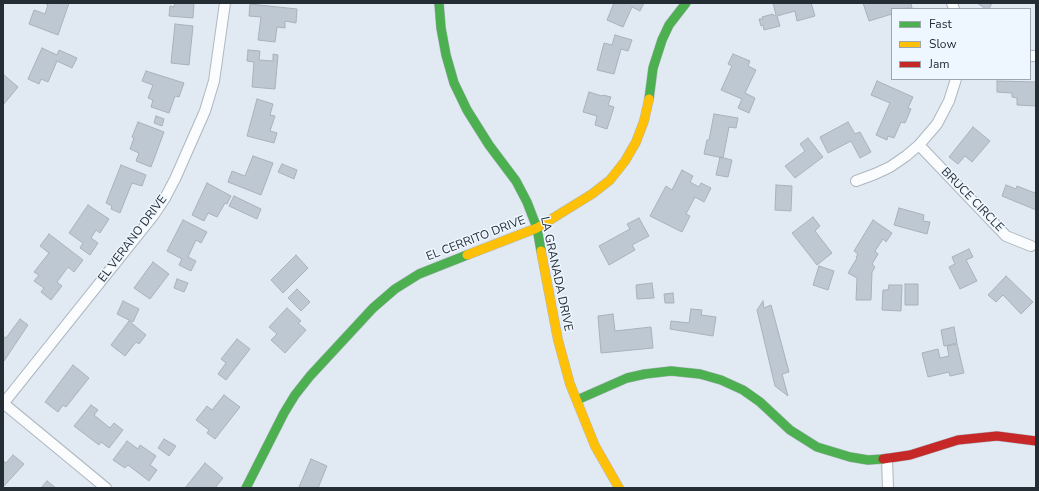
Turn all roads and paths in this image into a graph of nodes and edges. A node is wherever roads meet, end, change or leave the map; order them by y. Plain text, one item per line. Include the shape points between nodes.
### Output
1 (225, 3) edge
2 (439, 3) edge
3 (686, 3) edge
4 (956, 80) edge
5 (919, 145) junction
6 (856, 181) dead end
7 (537, 228) junction
8 (1031, 246) dead end
9 (577, 400) junction
10 (3, 404) edge
11 (1036, 441) edge
12 (887, 459) junction
13 (106, 488) edge
14 (246, 488) edge
15 (619, 488) edge
16 (888, 488) edge

1 - 10 street, EL VERANO DRIVE via 214,81 205,111 165,198
2 - 7 street, LA GRANADA DRIVE via 446,55 454,83 489,145 516,181
3 - 7 street, EL CERRITO DRIVE via 662,40 653,68 644,121 625,161 610,180 592,194
4 - 5 street via 949,101 937,124
5 - 6 street via 890,167
5 - 8 street, BRUCE CIRCLE via 1006,236
7 - 9 street, LA GRANADA DRIVE via 558,340
7 - 14 street, EL CERRITO DRIVE via 419,274 395,289 373,308 295,395
9 - 12 street via 627,378 645,374 671,371 700,374 743,390 790,430 817,447 850,457 868,460
9 - 15 street, LA GRANADA DRIVE via 595,446
10 - 13 street
11 - 12 street via 997,436 958,440 910,455
12 - 16 street

